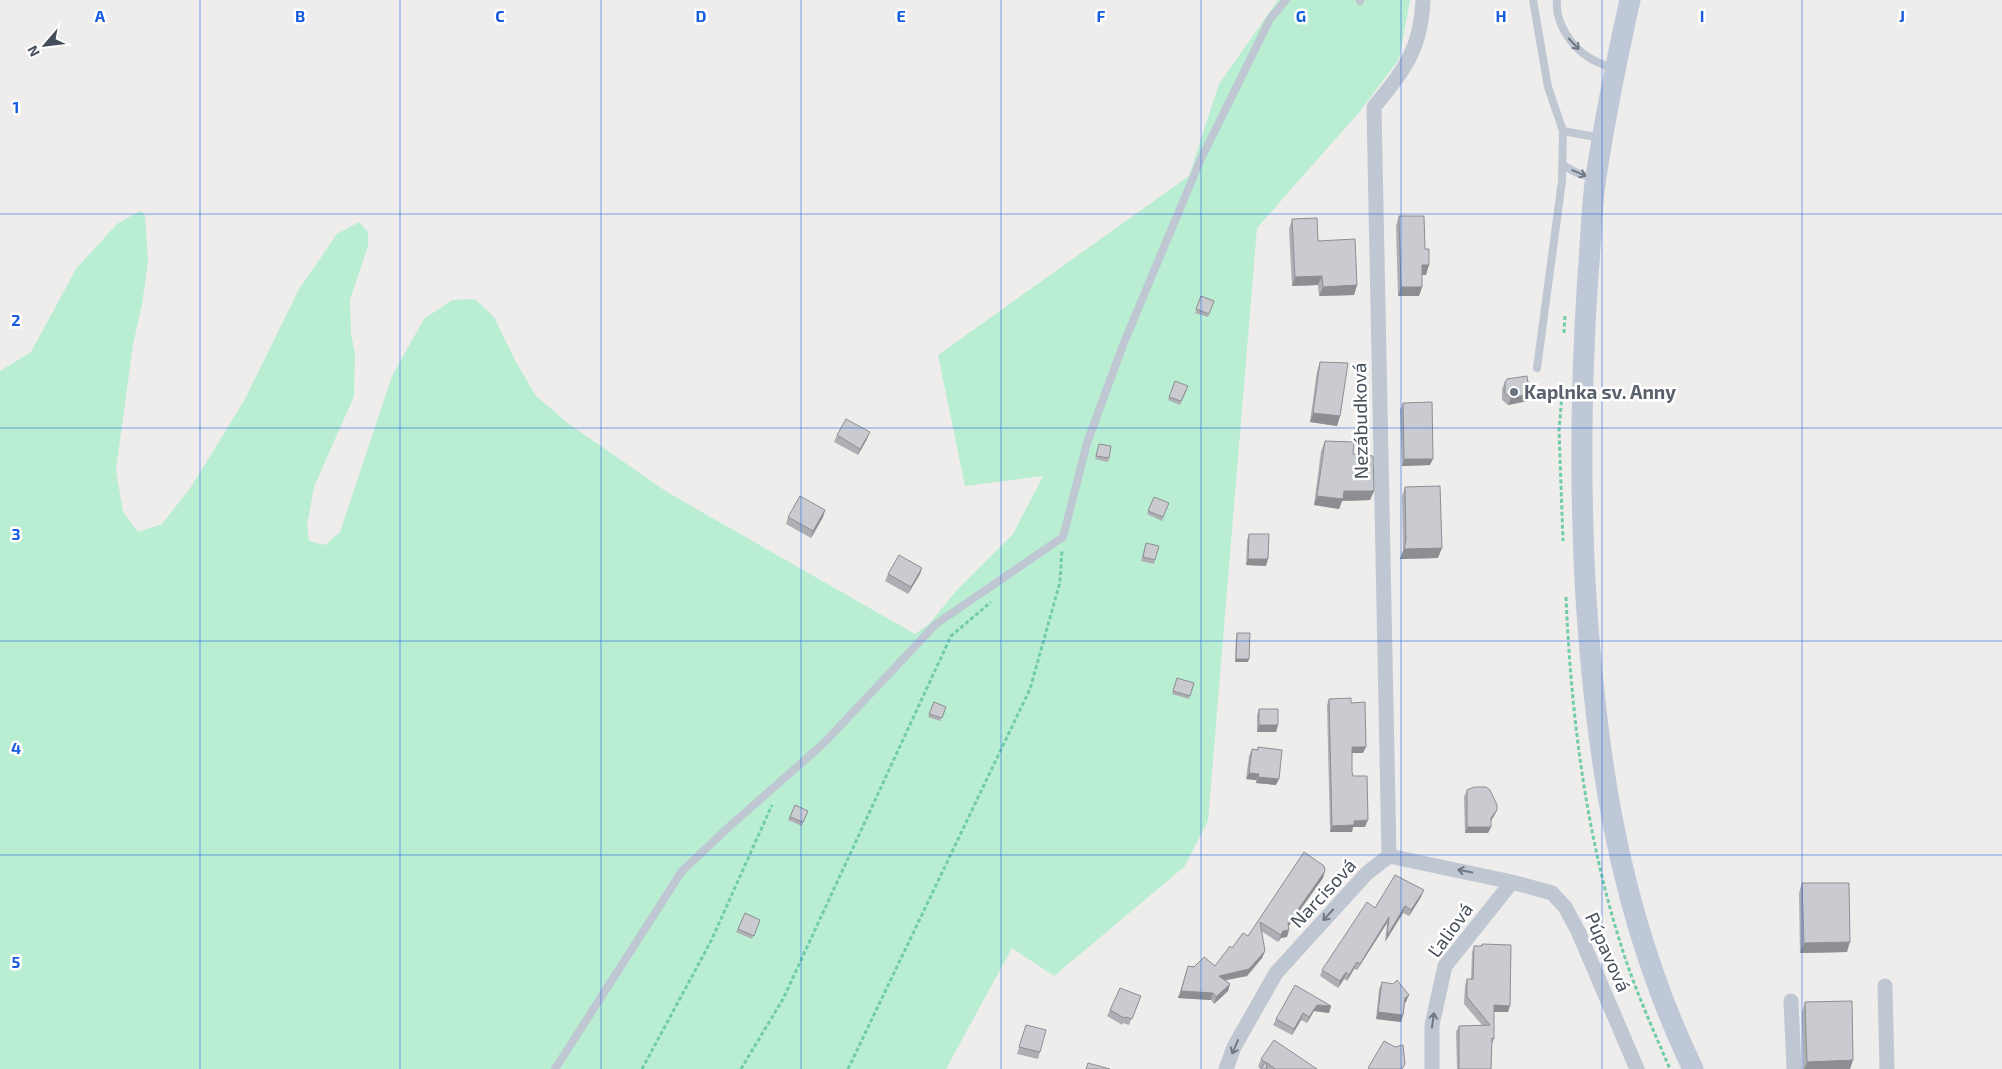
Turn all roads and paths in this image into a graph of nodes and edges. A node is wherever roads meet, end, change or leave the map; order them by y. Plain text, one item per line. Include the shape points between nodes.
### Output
1 (1286, 0) edge
2 (1423, 0) edge
3 (1533, 0) edge
4 (1557, 0) edge
5 (1630, 0) edge
6 (1616, 71) junction
7 (1563, 131) junction
8 (1603, 138) junction
9 (1563, 165) junction
10 (1595, 179) junction
11 (1537, 368) dead end
12 (1563, 390) dead end
13 (1529, 393) edge
14 (1063, 537) junction
15 (992, 602) dead end
16 (784, 779) junction
17 (1389, 856) junction
18 (1512, 882) junction
19 (1886, 986) dead end
20 (1791, 1001) dead end
21 (556, 1069) edge
22 (642, 1069) edge
23 (741, 1069) edge
24 (848, 1069) edge
25 (1226, 1069) edge
26 (1432, 1069) edge
27 (1636, 1069) edge
28 (1693, 1069) edge
29 (1794, 1069) edge
30 (1887, 1069) edge

1 - 14 lane via 1270,19 1200,161 1123,345 1087,443
2 - 17 street, Nezábudková via 1419,38 1410,59 1374,107
3 - 7 lane via 1548,87
4 -> 6 lane via 1559,17 1573,44 1588,57
5 - 6 main road
6 - 8 main road
7 - 8 lane
7 - 9 lane
8 - 10 main road
9 -> 10 lane
9 - 11 lane
10 - 28 main road via 1582,394 1582,470 1587,604 1597,728 1624,879 1653,974
12 - 13 path
14 - 16 lane via 936,624 823,744
14 - 24 path via 1060,582 1030,689
15 - 23 path via 950,636 783,999
16 - 21 lane via 682,871
16 - 22 path via 711,941
18 -> 17 street
17 -> 25 street, Narcisová via 1367,873 1276,973 1234,1047
26 -> 18 street, Ľaliová via 1432,1025 1445,966
18 - 27 street, Púpavová via 1552,893 1565,907
19 - 30 street
20 - 29 street

